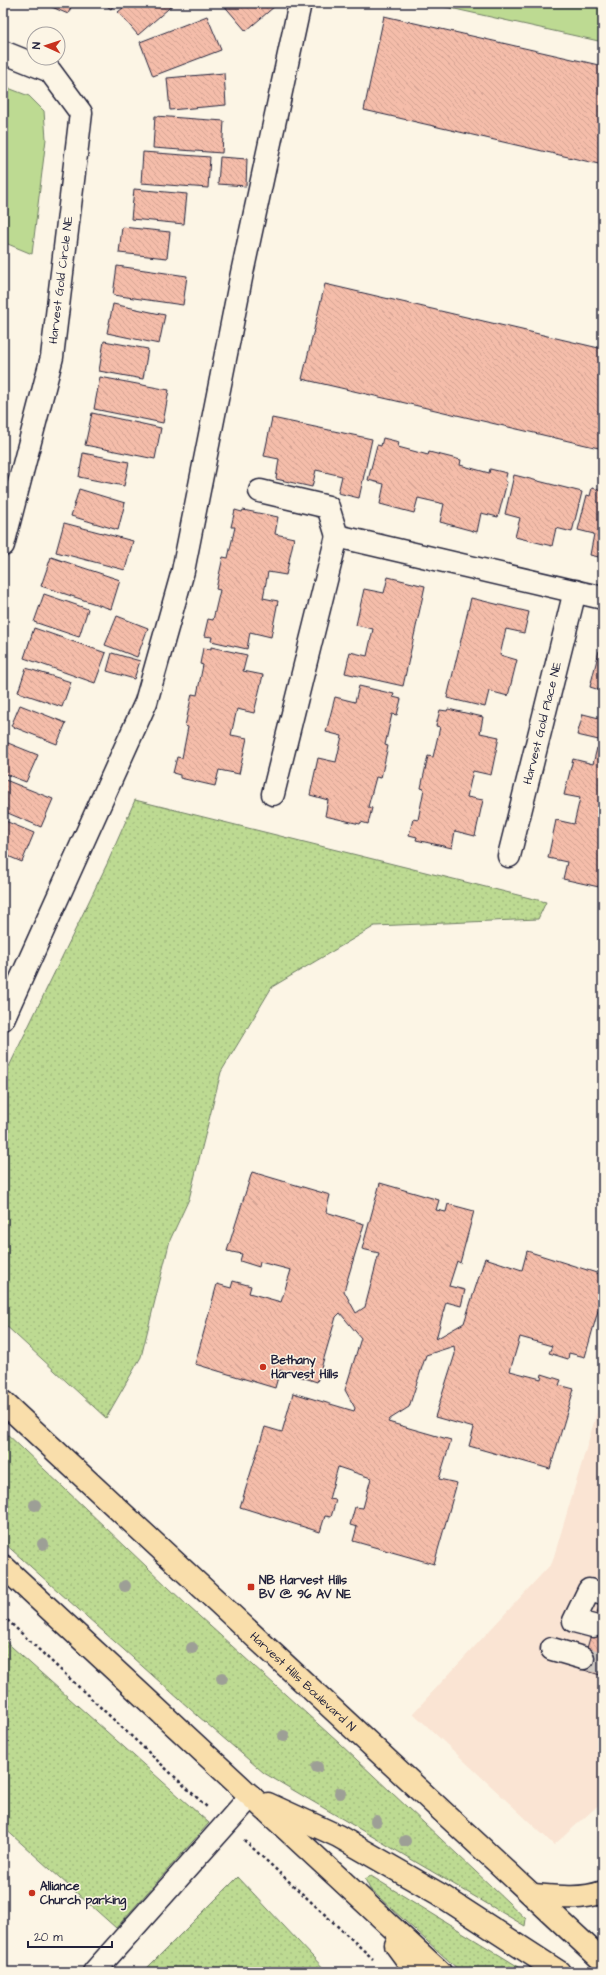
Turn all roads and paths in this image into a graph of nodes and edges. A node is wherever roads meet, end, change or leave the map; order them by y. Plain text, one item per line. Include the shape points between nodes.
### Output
1 (300, 3) edge
2 (3, 52) edge
3 (260, 491) dead end
4 (337, 536) junction
5 (3, 545) edge
6 (575, 591) junction
7 (603, 598) edge
8 (273, 794) dead end
9 (509, 856) dead end
10 (3, 1019) edge
11 (3, 1402) edge
12 (3, 1566) edge
13 (603, 1594) edge
14 (3, 1616) edge
15 (593, 1626) dead end
16 (552, 1649) dead end
17 (584, 1658) tunnel mouth
18 (251, 1796) junction
19 (225, 1823) junction
20 (603, 1892) edge
21 (534, 1895) junction
22 (364, 1901) junction
23 (603, 1961) edge
24 (377, 1963) dead end
25 (94, 1972) edge
26 (416, 1972) edge
27 (440, 1972) edge
28 (559, 1972) edge

1 - 10 street via 242,273 183,571 146,702
2 - 5 street, Harvest Gold Circle NE via 50,71 81,112 52,357
3 - 4 street via 328,507
4 - 6 street
4 - 8 street
6 - 7 street
6 - 9 street, Harvest Gold Place NE
11 - 21 main road, Harvest Hills Boulevard N
12 - 18 main road
13 - 15 street via 589,1590 574,1621
14 - 19 path
16 - 17 street
18 - 19 street
18 - 22 main road
18 - 28 main road via 338,1836 439,1894
19 - 24 path
19 - 25 street
20 - 21 main road via 570,1897
21 - 23 main road, Harvest Hills Boulevard N
22 - 26 main road
22 - 27 main road

